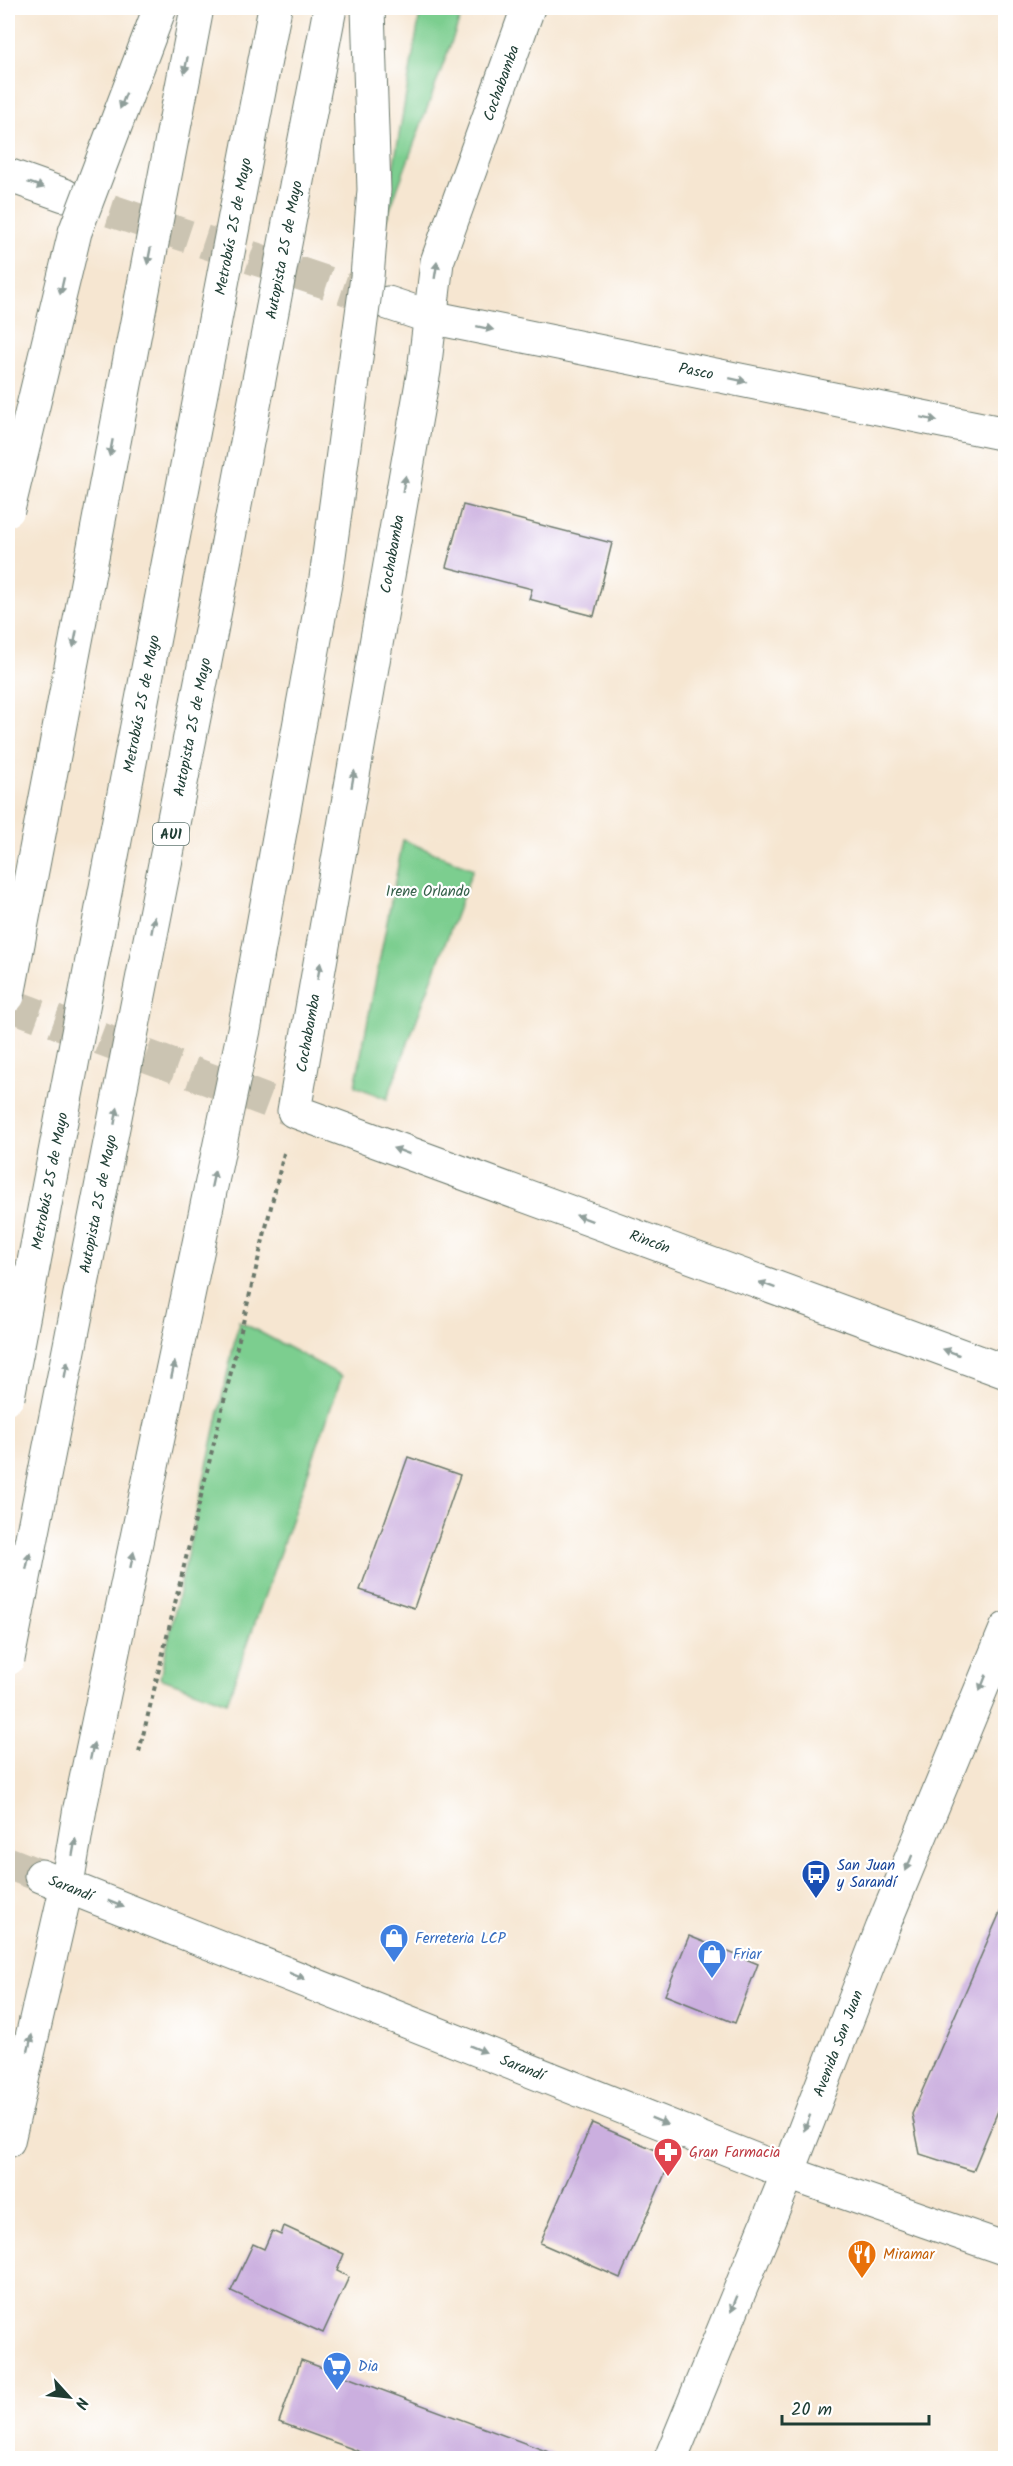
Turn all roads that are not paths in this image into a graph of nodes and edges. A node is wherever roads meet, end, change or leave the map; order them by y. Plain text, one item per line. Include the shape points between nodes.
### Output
1 (160, 8) edge
2 (197, 8) edge
3 (275, 8) edge
4 (330, 8) edge
5 (368, 8) edge
6 (528, 8) edge
7 (8, 176) edge
8 (64, 195) tunnel mouth
9 (388, 303) tunnel mouth
10 (430, 317) junction
11 (1005, 434) edge
12 (8, 510) edge
13 (8, 996) edge
14 (294, 1112) joint
15 (1005, 1372) edge
16 (8, 1397) edge
17 (1005, 1629) edge
18 (8, 1659) edge
19 (54, 1880) junction
20 (8, 2141) edge
21 (788, 2173) junction
22 (1005, 2249) edge
23 (671, 2458) edge

1 -> 12 main road, bridge via 75,232
2 -> 13 main road, bridge
3 - 16 main road, Metrobús 25 de Mayo, bridge
18 -> 4 main road, Autopista 25 de Mayo / AU1, bridge
19 -> 5 main road, bridge via 80,1808 245,1025 326,578 374,190
10 -> 6 main road, Cochabamba via 437,262
7 -> 8 main road
9 - 10 main road, Pasco
10 -> 11 main road, Pasco
14 -> 10 main road, Cochabamba via 424,371
15 -> 14 main road, Rincón
17 -> 21 main road, Avenida San Juan via 882,1929
20 -> 19 main road
19 -> 21 main road, Sarandí
21 - 22 main road, Sarandí
21 -> 23 main road, Avenida San Juan

